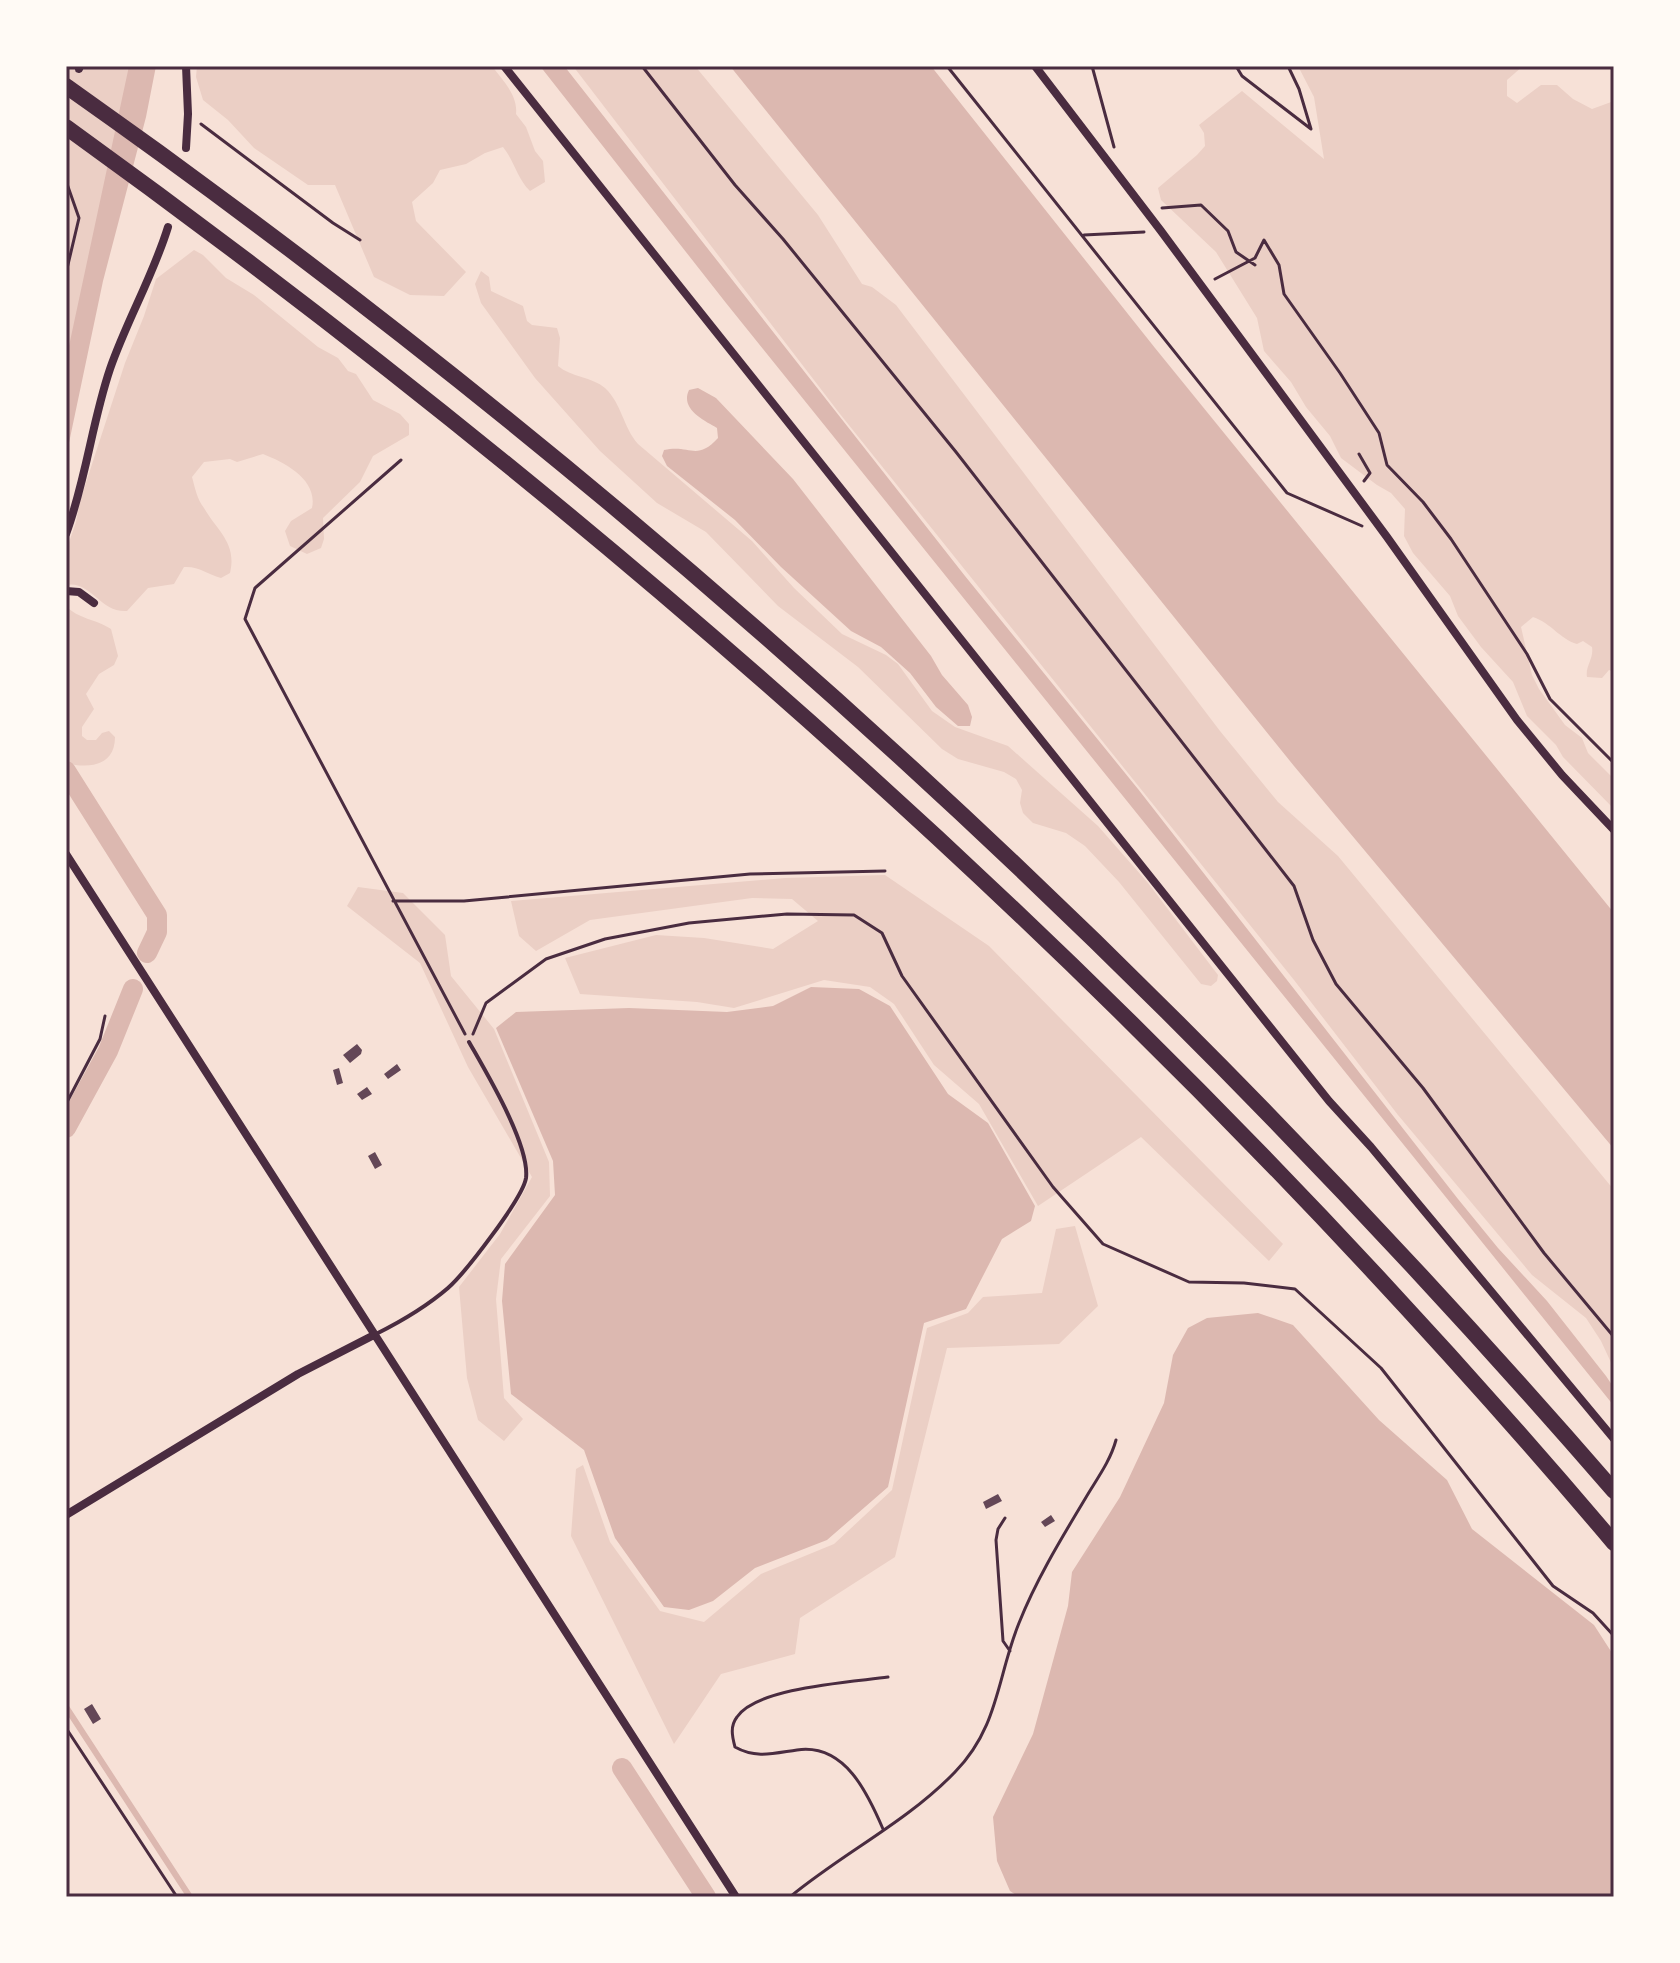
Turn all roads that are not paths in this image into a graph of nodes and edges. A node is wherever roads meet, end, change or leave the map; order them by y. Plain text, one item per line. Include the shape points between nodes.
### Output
1 (186, 66) edge
2 (504, 66) edge
3 (1035, 66) edge
4 (66, 86) edge
5 (66, 127) edge
6 (186, 148) dead end
7 (168, 227) dead end
8 (66, 534) edge
9 (66, 591) edge
10 (94, 603) dead end
11 (1614, 830) edge
12 (66, 854) edge
13 (469, 1042) road end
14 (374, 1335) junction
15 (1614, 1439) edge
16 (1614, 1491) edge
17 (66, 1515) edge
18 (1614, 1543) edge
19 (736, 1897) edge

1 - 6 street
2 - 15 street via 1329,1101
3 - 11 street via 1537,747
4 - 16 highway via 389,326 591,488 961,812 1295,1142
5 - 18 highway via 431,401 607,544 973,869 1269,1162 1434,1338
7 - 8 street via 110,369
9 - 10 street via 79,592
12 - 14 street
13 - 14 lane via 500,1098 522,1152 526,1179 506,1216 451,1286
14 - 17 street via 298,1374
14 - 19 street

